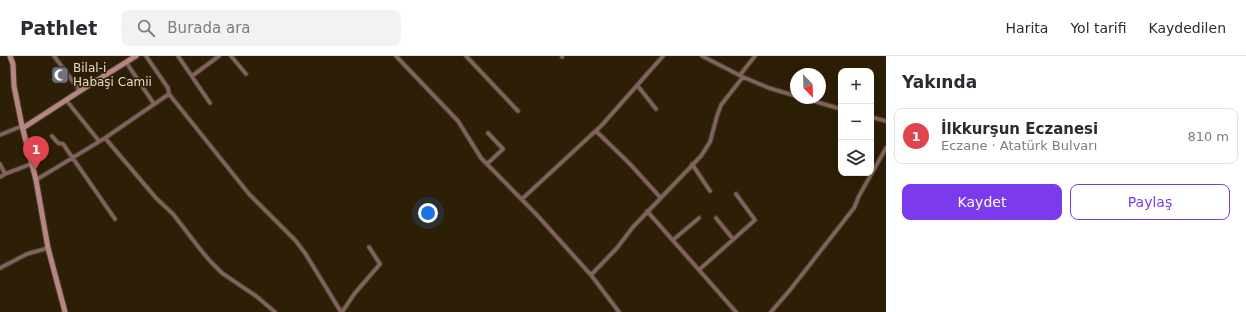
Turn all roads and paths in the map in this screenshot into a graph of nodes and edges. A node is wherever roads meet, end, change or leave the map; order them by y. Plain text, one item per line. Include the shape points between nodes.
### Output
1 (10, 56) edge
2 (54, 56) edge
3 (136, 56) edge
4 (146, 56) edge
5 (178, 56) edge
6 (218, 56) edge
7 (231, 56) edge
8 (396, 56) edge
9 (466, 56) edge
10 (663, 56) edge
11 (702, 56) edge
12 (755, 56) edge
13 (126, 62) junction
14 (246, 74) dead end
15 (192, 76) junction
16 (742, 76) junction
17 (637, 85) junction
18 (80, 91) junction
19 (169, 94) junction
20 (790, 94) edge
21 (66, 100) junction
22 (210, 103) dead end
23 (154, 104) junction
24 (824, 104) edge
25 (838, 108) edge
26 (656, 109) dead end
27 (518, 111) dead end
28 (874, 118) edge
29 (886, 121) edge
30 (23, 127) junction
31 (596, 131) junction
32 (488, 133) dead end
33 (0, 135) edge
34 (52, 136) dead end
35 (105, 138) junction
36 (99, 141) junction
37 (885, 151) edge
38 (73, 158) junction
39 (0, 164) edge
40 (31, 164) junction
41 (487, 164) junction
42 (692, 164) junction
43 (5, 174) junction
44 (0, 178) edge
45 (36, 180) junction
46 (710, 191) dead end
47 (736, 194) dead end
48 (660, 197) junction
49 (522, 199) junction
50 (647, 211) junction
51 (699, 218) dead end
52 (716, 218) dead end
53 (115, 219) dead end
54 (733, 239) junction
55 (673, 240) junction
56 (368, 247) dead end
57 (48, 248) junction
58 (0, 268) edge
59 (700, 269) junction
60 (590, 275) junction
61 (65, 312) edge
62 (275, 312) edge
63 (342, 312) edge
64 (619, 312) edge
65 (736, 312) edge
66 (771, 312) edge

1 - 30 main road
2 - 18 street
3 - 13 main road
4 - 19 street via 168,88
5 - 15 street
6 - 15 street
7 - 14 street
8 - 41 street via 458,121
9 - 27 street
10 - 17 street
11 - 16 street
12 - 16 street
13 - 18 main road
13 - 23 street
15 - 22 street
16 - 20 street
16 - 42 street via 721,105 710,142
17 - 26 street
17 - 31 street
18 - 21 main road
19 - 23 street
19 - 63 street via 249,194 295,240
21 - 30 main road
21 - 36 street
23 - 35 street
24 - 25 street
28 - 29 street
30 - 33 street
30 - 40 main road
31 - 48 street
31 - 49 street
32 - 41 street via 503,149
34 - 38 street via 58,144 63,144
35 - 36 street
35 - 62 street via 156,198 173,214 214,265
36 - 38 street
37 - 66 street via 854,208
38 - 45 street
38 - 53 street
39 - 43 street
40 - 43 street
40 - 45 main road
41 - 49 street
42 - 46 street
42 - 48 street
43 - 44 street
45 - 57 main road
47 - 54 street via 755,220
48 - 50 street
49 - 60 street
50 - 55 street
50 - 60 street via 617,248
51 - 55 street
52 - 54 street
54 - 59 street
55 - 59 street
56 - 63 street via 380,264
57 - 58 street via 27,254
57 - 61 main road
59 - 65 street
60 - 64 street

